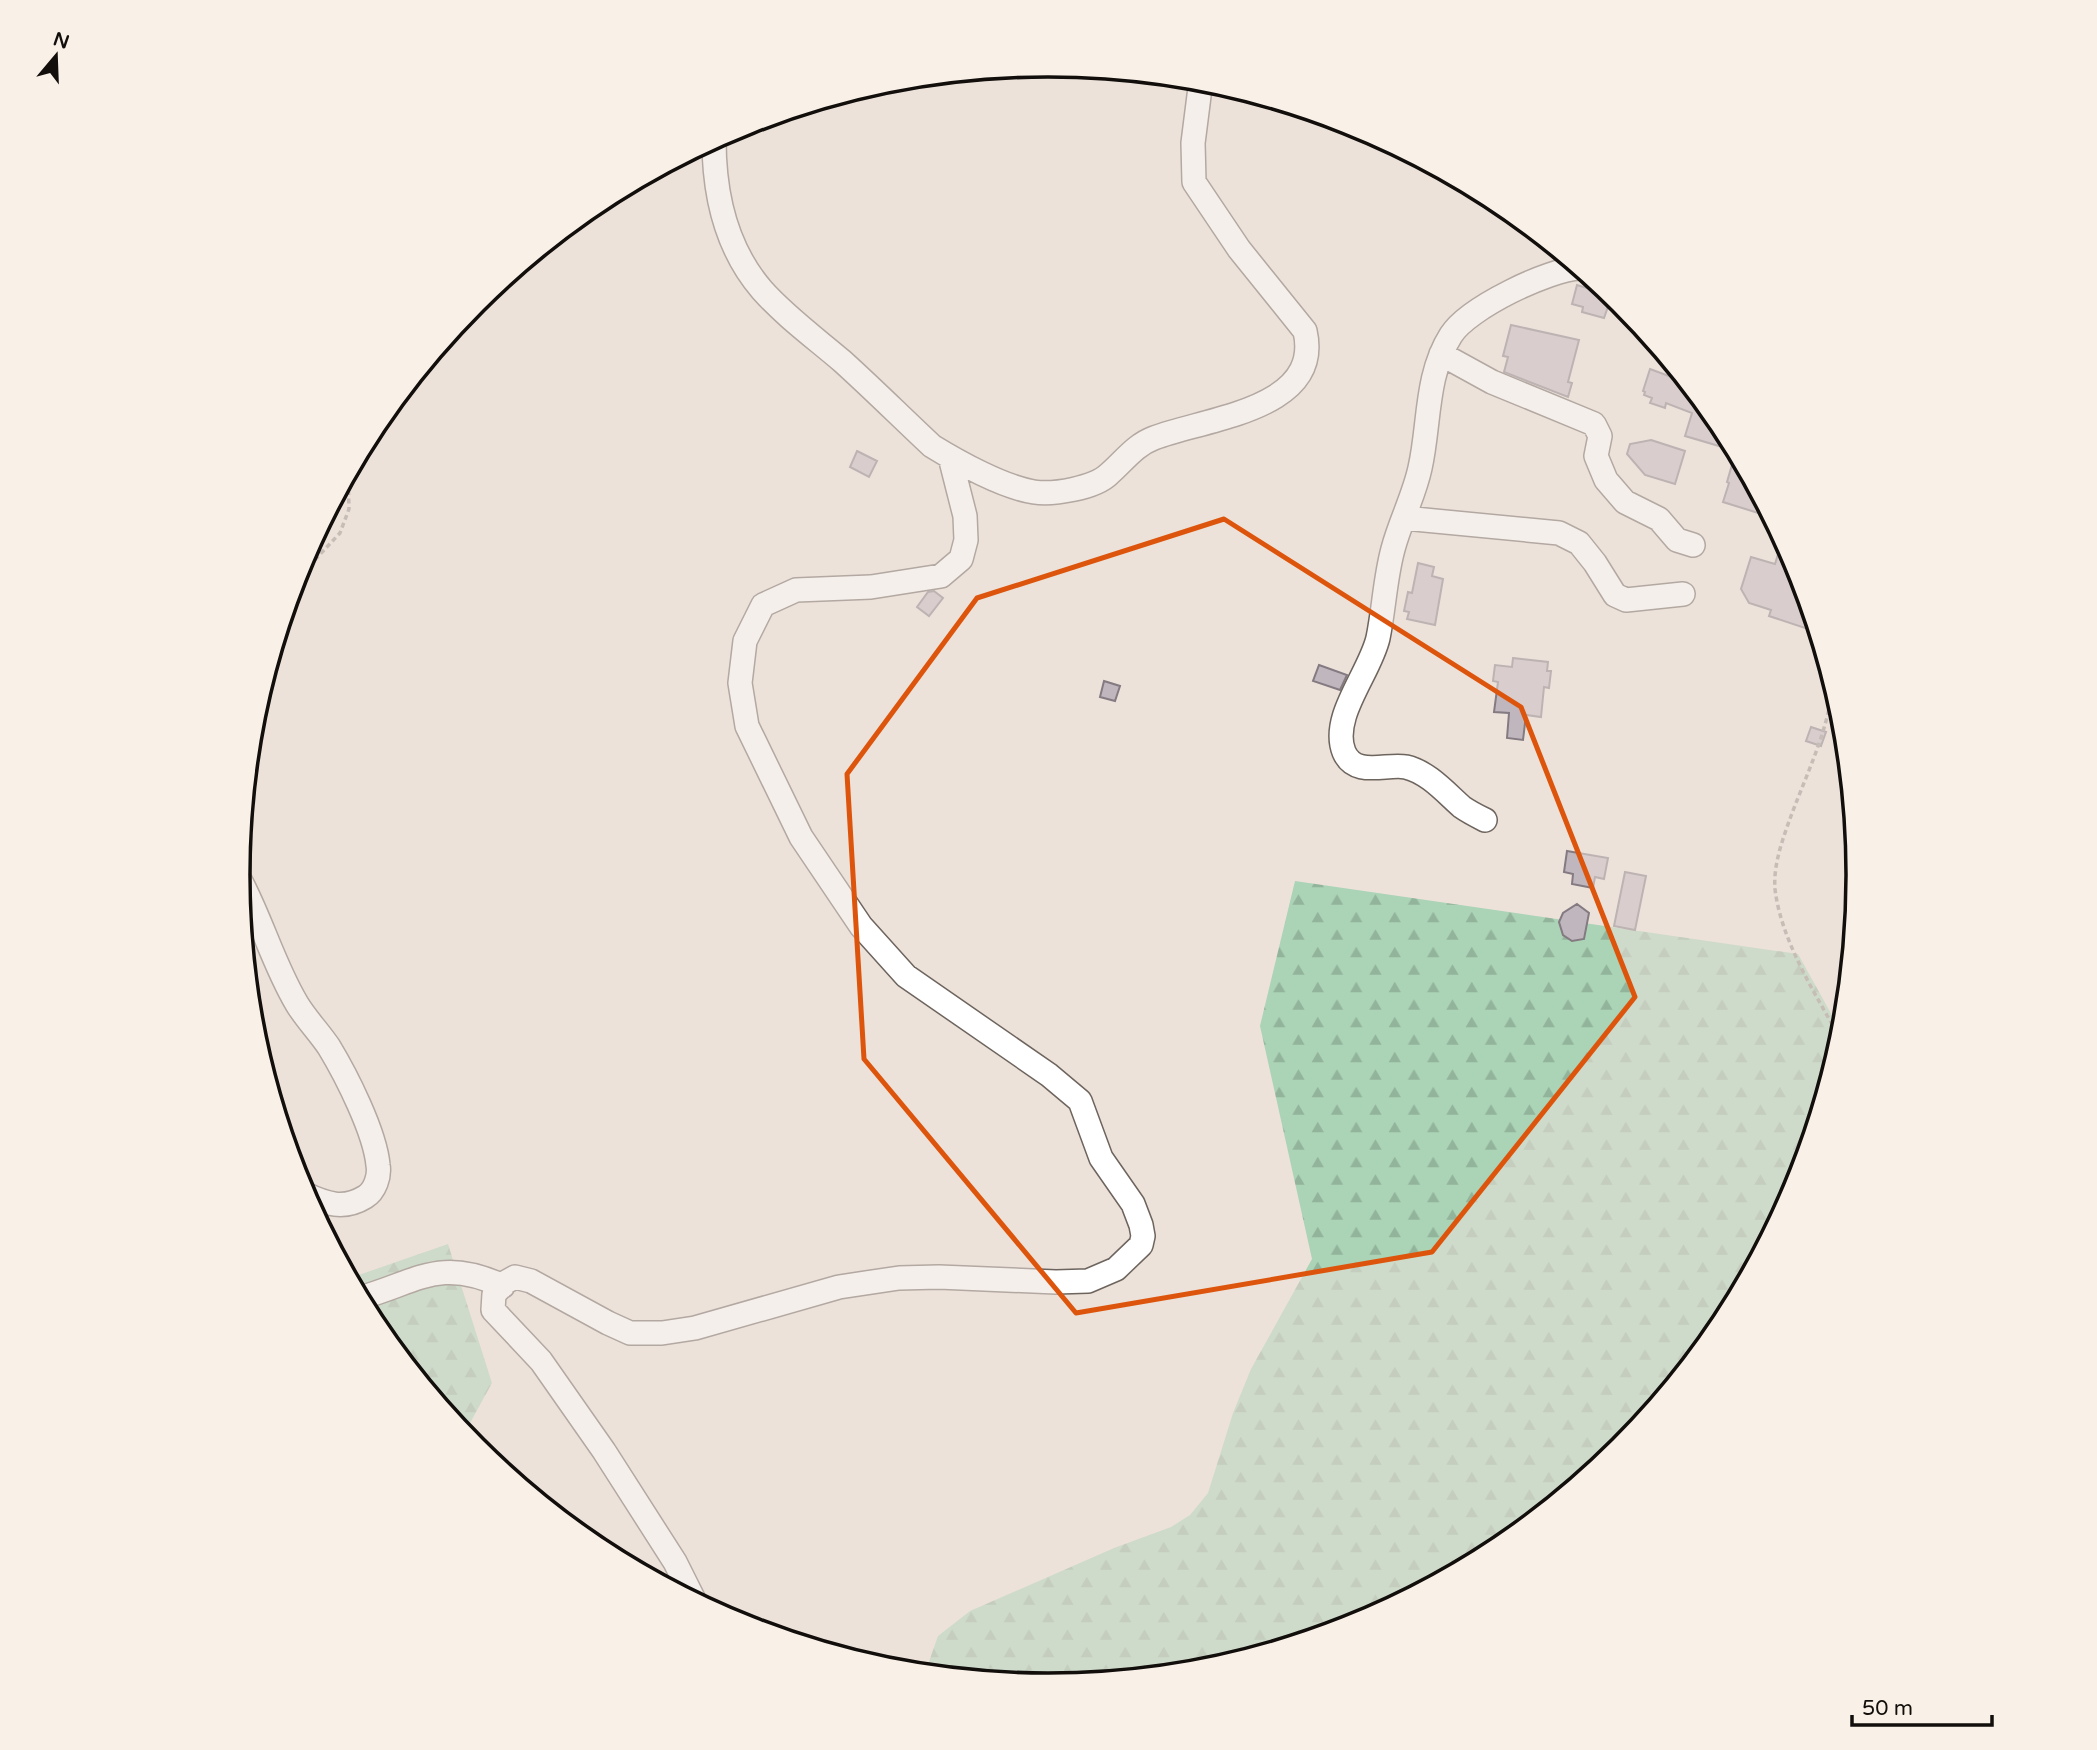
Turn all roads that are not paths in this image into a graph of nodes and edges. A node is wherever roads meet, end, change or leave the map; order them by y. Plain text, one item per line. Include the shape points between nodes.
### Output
1 (1200, 91) edge
2 (714, 151) edge
3 (1567, 268) edge
4 (1441, 354) junction
5 (950, 457) junction
6 (1404, 519) junction
7 (1693, 545) dead end
8 (1683, 594) dead end
9 (1485, 820) dead end
10 (251, 900) edge
11 (321, 1201) edge
12 (503, 1286) junction
13 (370, 1294) edge
14 (687, 1586) edge

1 - 5 street via 1194,182 1239,249 1305,331 1309,347 1301,374 1261,406 1152,438 1131,451 1107,477 1083,488 1034,492
2 - 5 street via 722,217 737,253 761,289 932,446
3 - 4 street via 1516,288 1475,313 1452,333
4 - 6 street via 1427,402 1420,468
4 - 7 street via 1492,382 1594,424 1600,436 1596,456 1606,480 1625,502 1659,519 1677,540
5 - 12 street via 965,516 961,559 941,576 871,587 796,590 763,605 745,641 740,683 747,726 801,837 861,926 906,976 1080,1101 1101,1158 1133,1204 1143,1236 1141,1245 1116,1269 1088,1281 900,1278 839,1287 662,1333 630,1333 531,1281 515,1278
6 - 8 street via 1559,533 1579,543 1615,595 1626,600
6 - 9 street via 1393,549 1377,640 1342,722 1340,738 1354,764 1372,769 1406,767 1425,775
10 - 11 street via 297,1004 344,1077 368,1128 379,1166 377,1183 367,1196 344,1206
12 - 13 street via 473,1273 444,1272
12 - 14 street via 495,1294 493,1310 541,1361 604,1451

